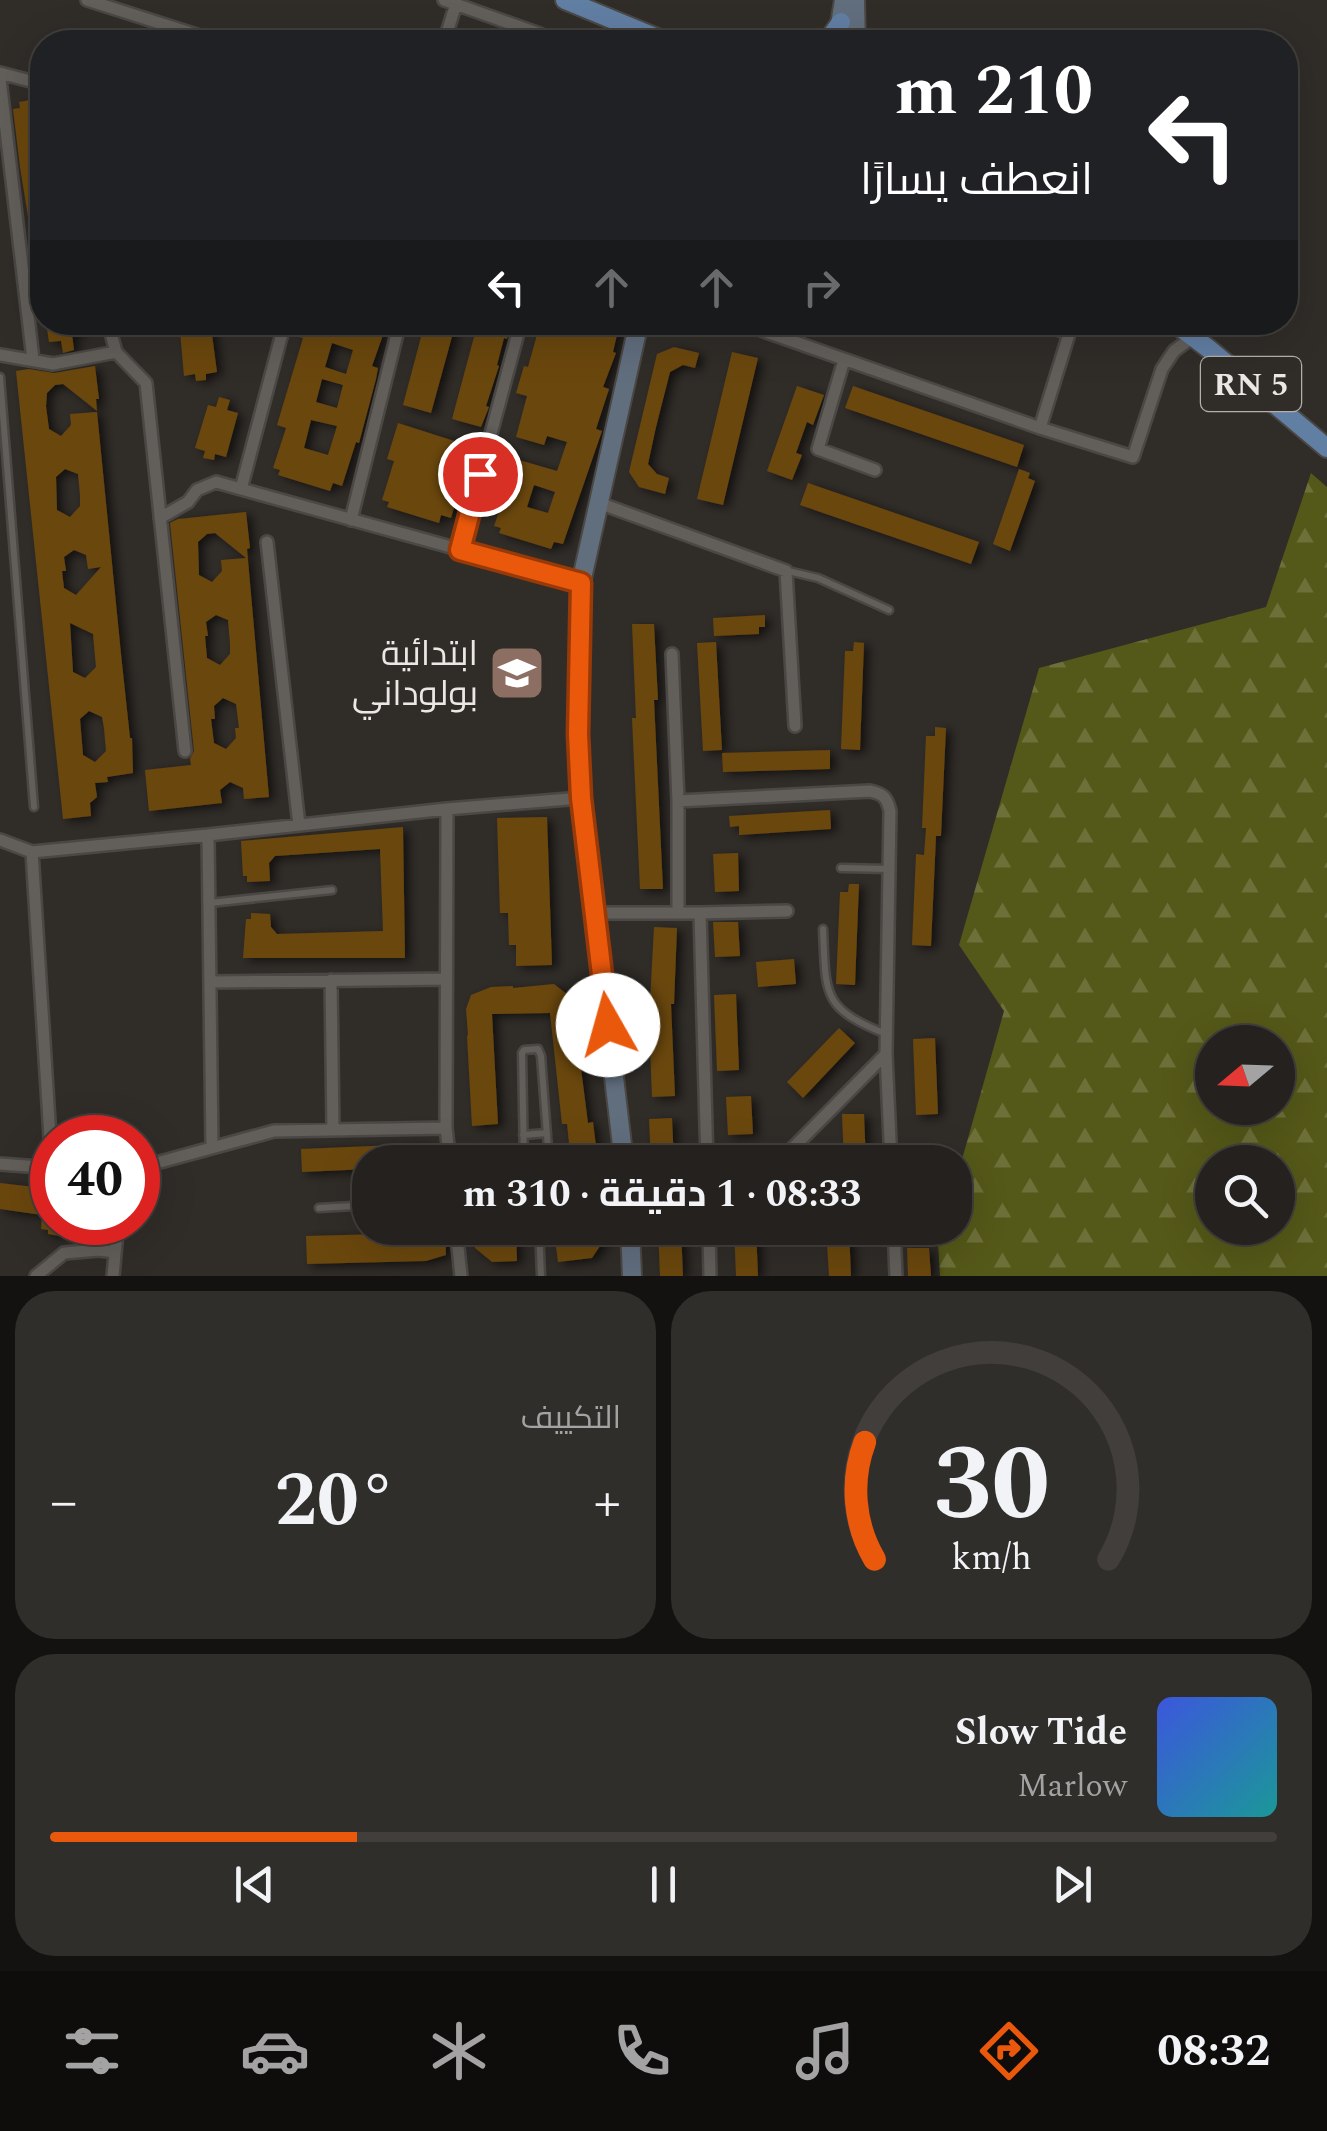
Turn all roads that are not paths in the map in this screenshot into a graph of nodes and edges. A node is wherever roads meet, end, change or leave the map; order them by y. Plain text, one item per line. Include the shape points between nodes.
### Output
1 (87, 0) edge
2 (566, 0) edge
3 (844, 0) edge
4 (855, 0) edge
5 (450, 2) edge
6 (841, 22) junction
7 (181, 30) edge
8 (446, 30) edge
9 (529, 30) edge
10 (638, 30) edge
11 (835, 30) edge
12 (839, 30) edge
13 (856, 30) edge
14 (0, 76) edge
15 (30, 82) edge
16 (30, 333) edge
17 (30, 335) edge
18 (111, 335) edge
19 (282, 335) edge
20 (397, 335) edge
21 (518, 335) edge
22 (636, 335) edge
23 (772, 335) edge
24 (1069, 335) edge
25 (1190, 335) edge
26 (1193, 337) junction
27 (116, 352) junction
28 (0, 354) edge
29 (33, 359) junction
30 (844, 360) junction
31 (0, 377) edge
32 (1040, 428) junction
33 (1327, 448) edge
34 (875, 470) dead end
35 (240, 489) junction
36 (599, 503) junction
37 (160, 518) junction
38 (351, 520) junction
39 (267, 542) dead end
40 (460, 550) junction
41 (786, 570) junction
42 (581, 583) junction
43 (889, 610) dead end
44 (672, 654) dead end
45 (794, 726) dead end
46 (185, 751) dead end
47 (581, 798) junction
48 (678, 801) junction
49 (34, 808) dead end
50 (446, 809) junction
51 (299, 825) junction
52 (208, 835) junction
53 (0, 840) edge
54 (32, 852) junction
55 (841, 868) dead end
56 (889, 869) junction
57 (332, 890) dead end
58 (208, 903) junction
59 (787, 911) dead end
60 (594, 913) junction
61 (678, 913) junction
62 (700, 913) junction
63 (824, 929) dead end
64 (446, 978) junction
65 (331, 980) junction
66 (210, 982) junction
67 (887, 1034) junction
68 (886, 1054) junction
69 (49, 1115) edge
70 (446, 1128) junction
71 (332, 1130) junction
72 (547, 1134) junction
73 (523, 1136) junction
74 (448, 1145) edge
75 (523, 1145) edge
76 (548, 1145) edge
77 (622, 1145) edge
78 (707, 1145) edge
79 (796, 1145) edge
80 (890, 1145) edge
81 (212, 1146) junction
82 (160, 1161) edge
83 (0, 1164) edge
84 (30, 1166) edge
85 (352, 1207) edge
86 (319, 1208) dead end
87 (116, 1245) edge
88 (457, 1245) edge
89 (540, 1245) edge
90 (631, 1245) edge
91 (709, 1245) edge
92 (895, 1245) edge
93 (115, 1252) junction
94 (36, 1276) edge
95 (113, 1276) edge
96 (460, 1276) edge
97 (541, 1276) edge
98 (632, 1276) edge
99 (710, 1276) edge
100 (896, 1276) edge

1 - 7 street
2 - 10 main road
3 - 6 street
4 - 13 street
5 - 8 street
5 - 9 street
6 - 11 main road
6 - 12 street
14 - 15 street
14 - 16 street
17 - 29 street
18 - 27 street
19 - 35 street
20 - 38 street
21 - 40 street
22 - 36 street
23 - 30 street
24 - 32 street
25 - 26 main road, RN 5
26 - 32 street via 1162,369 1133,456
26 - 33 main road, RN 5
27 - 29 street via 54,364
27 - 37 street via 146,383
28 - 29 street
30 - 32 street
30 - 34 street via 818,449
31 - 49 lane
35 - 37 street via 216,482
35 - 38 street
36 - 41 street
36 - 42 street
37 - 46 street
38 - 40 street
39 - 51 street
40 - 42 street
41 - 43 lane
41 - 45 street
42 - 47 street
44 - 48 street
47 - 50 street
47 - 60 street
48 - 56 street via 882,793 890,812
48 - 61 street
50 - 51 street
50 - 64 street
51 - 52 street
52 - 54 street
52 - 58 street
53 - 54 street
54 - 69 street
55 - 56 lane
56 - 67 street
57 - 58 lane
58 - 66 street
59 - 62 street
60 - 61 street
60 - 77 street
61 - 62 street
62 - 78 street
63 - 67 lane via 826,980 836,1006
64 - 65 street
64 - 70 street
65 - 66 street
65 - 71 street
66 - 81 street
67 - 68 street
68 - 79 street
68 - 80 street
70 - 71 street
70 - 74 street
71 - 81 street via 274,1131
72 - 73 lane
72 - 73 lane via 540,1052 524,1050
72 - 76 lane
73 - 75 lane
81 - 82 street
83 - 84 street
85 - 86 lane
87 - 93 street
88 - 96 street
89 - 97 lane
90 - 98 street
91 - 99 street
92 - 100 street
93 - 94 street via 64,1253
93 - 95 street

